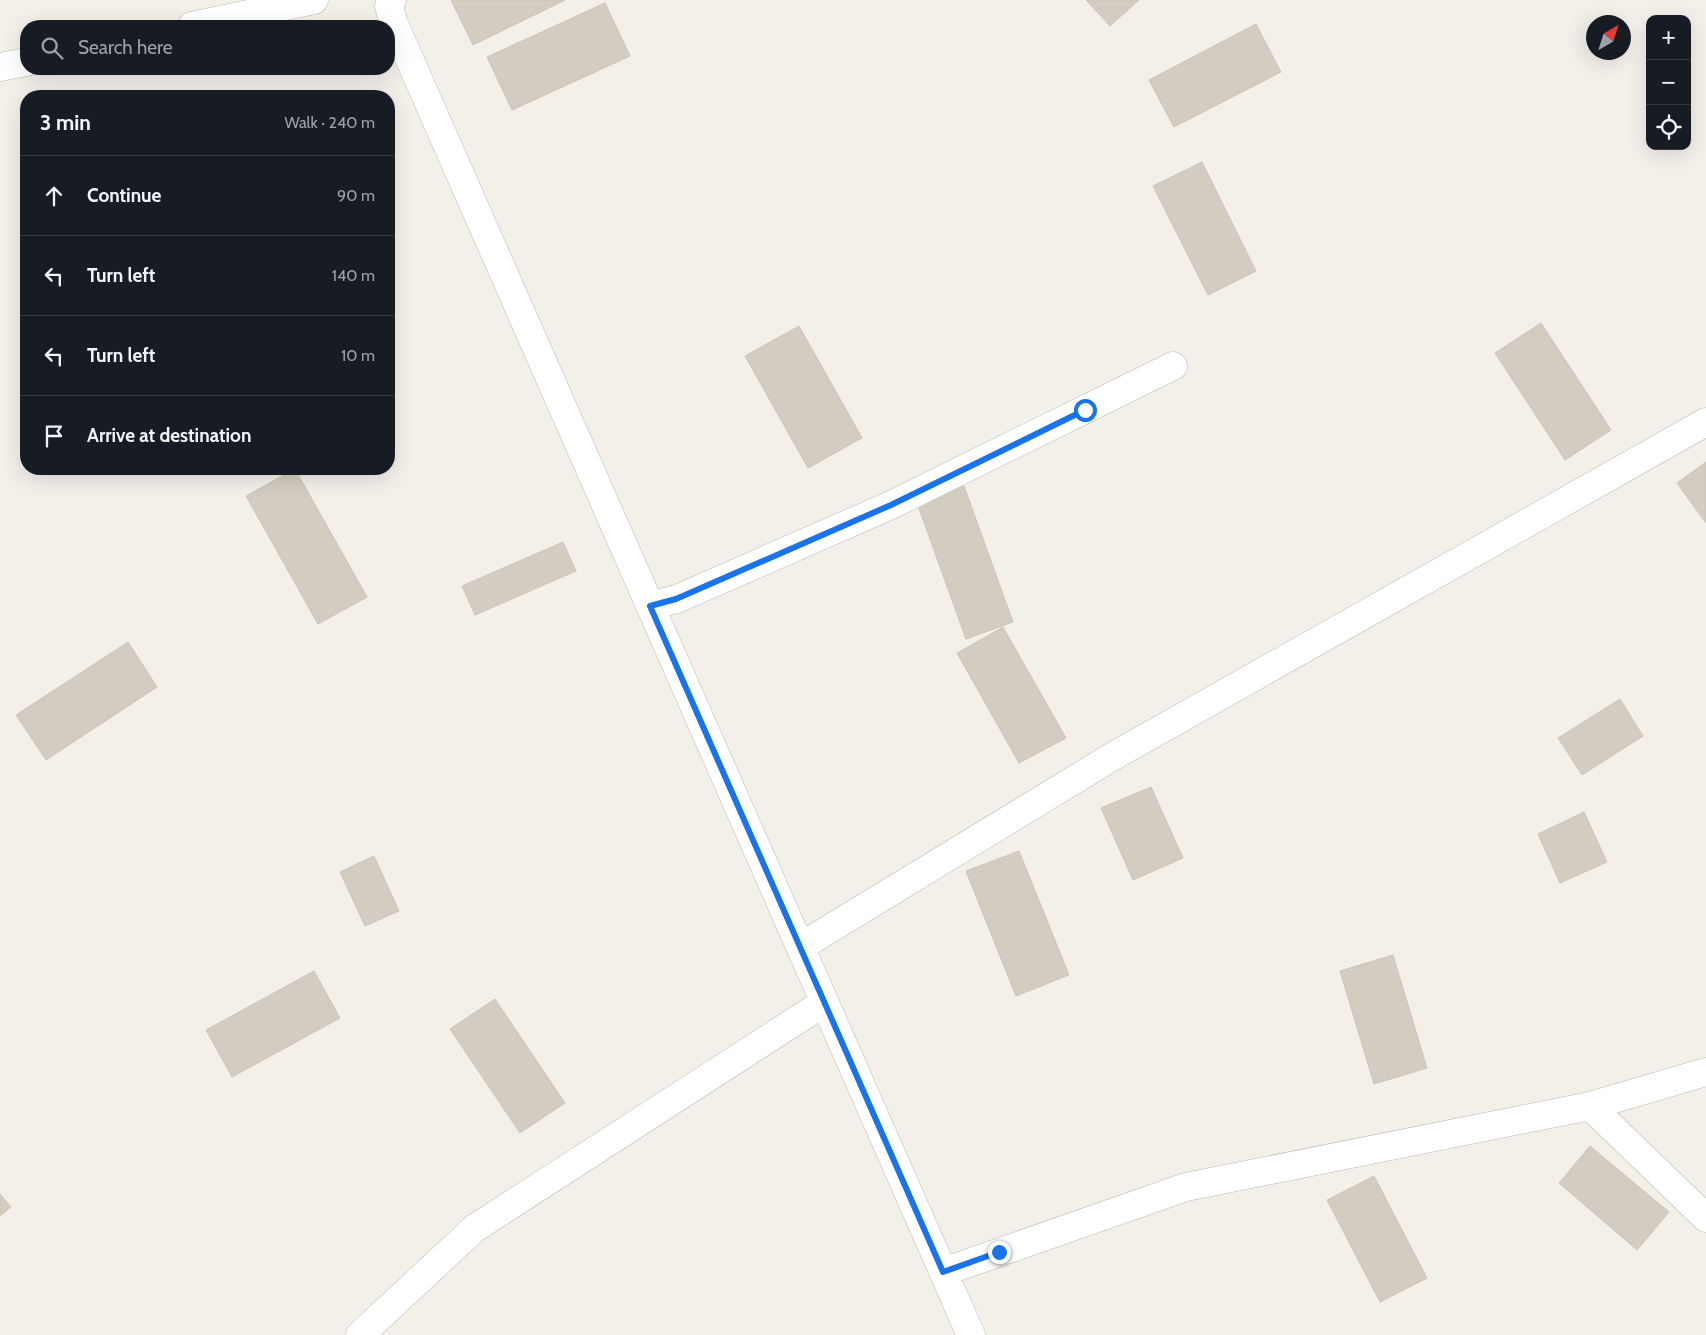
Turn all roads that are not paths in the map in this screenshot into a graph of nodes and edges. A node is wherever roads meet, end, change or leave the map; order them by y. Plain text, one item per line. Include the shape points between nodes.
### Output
1 (314, 0) edge
2 (392, 0) edge
3 (220, 20) edge
4 (393, 20) edge
5 (395, 26) edge
6 (20, 63) edge
7 (0, 67) edge
8 (1173, 366) dead end
9 (1706, 422) edge
10 (650, 606) junction
11 (800, 947) junction
12 (824, 1002) junction
13 (1706, 1072) edge
14 (1590, 1106) junction
15 (1706, 1218) edge
16 (943, 1272) junction
17 (360, 1335) edge
18 (970, 1335) edge

1 - 3 street
2 - 4 street via 389,6
5 - 10 street
6 - 7 street
8 - 10 street via 891,505 676,599
9 - 11 street via 1110,758
10 - 11 street
11 - 12 street
12 - 16 street
12 - 17 street via 475,1228
13 - 14 street
14 - 15 street
14 - 16 street via 1186,1187
16 - 18 street

